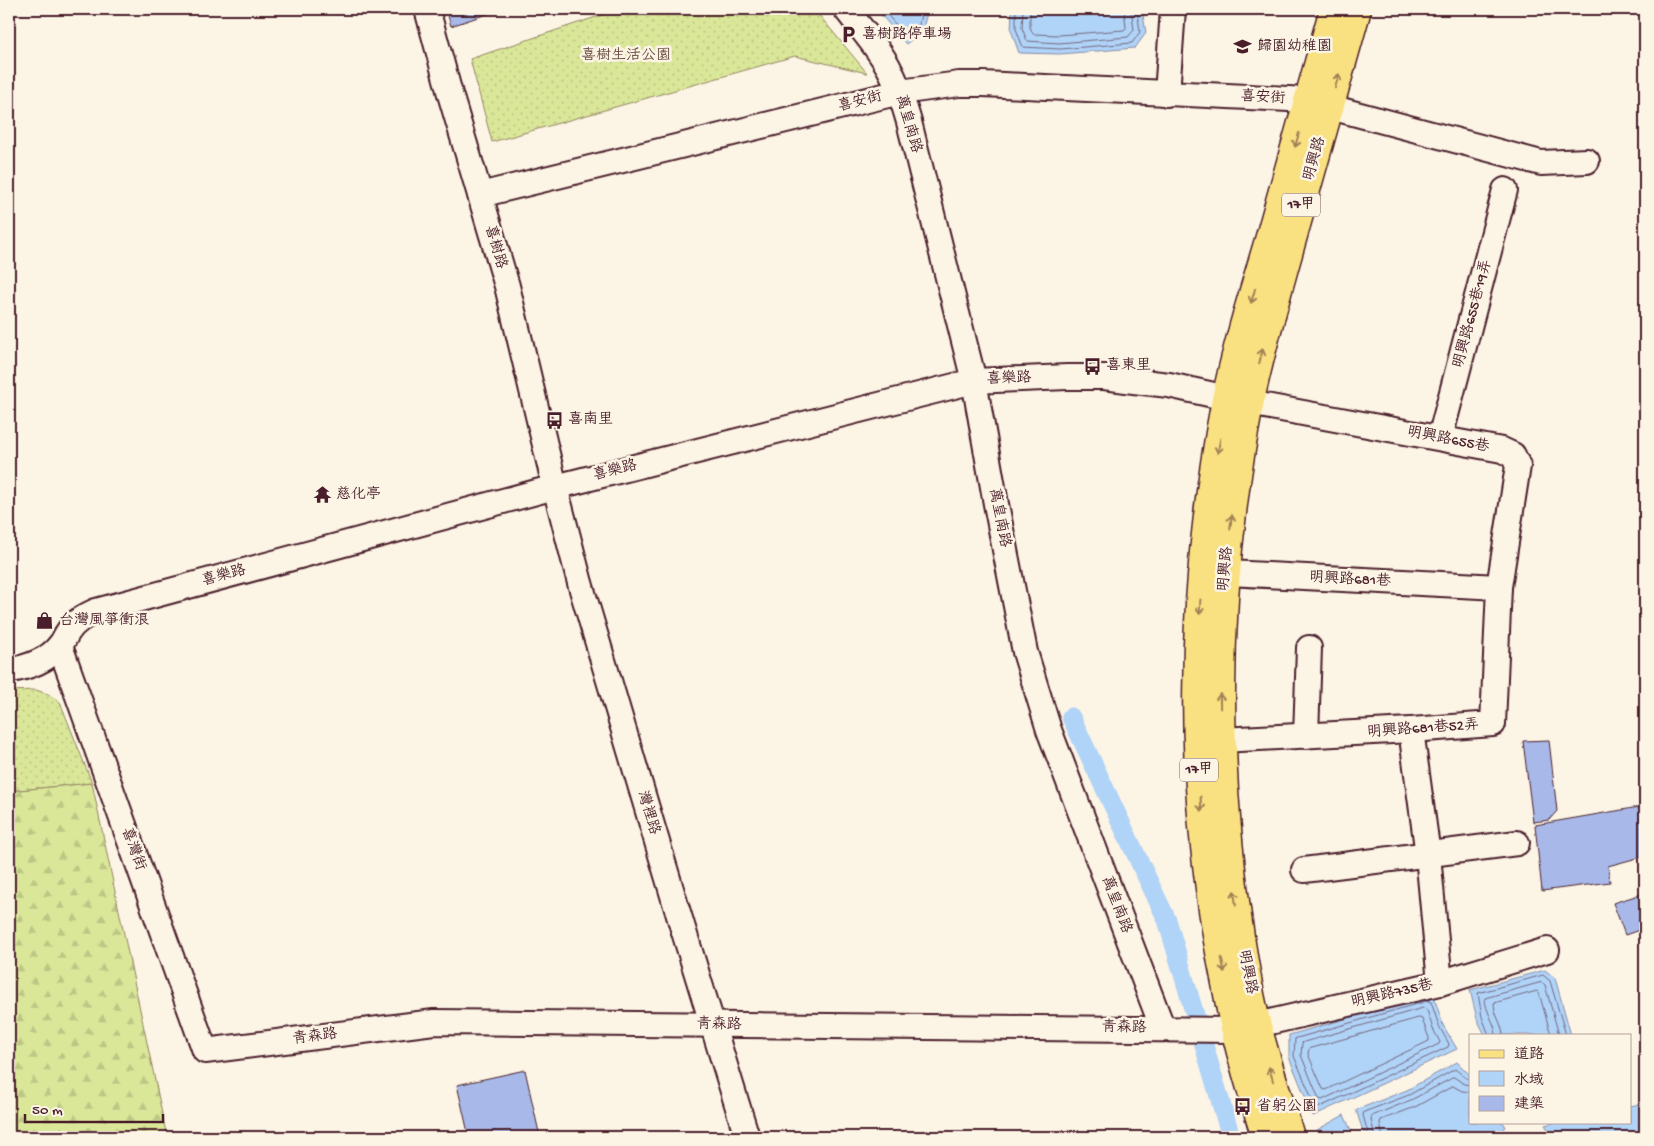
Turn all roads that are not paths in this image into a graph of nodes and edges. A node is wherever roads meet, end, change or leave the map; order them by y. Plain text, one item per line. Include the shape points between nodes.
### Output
1 (427, 9) edge
2 (846, 9) edge
3 (1173, 9) edge
4 (1334, 9) edge
5 (1357, 9) edge
6 (900, 92) junction
7 (1167, 94) junction
8 (1319, 104) junction
9 (1586, 160) dead end
10 (1505, 190) dead end
11 (480, 195) junction
12 (974, 380) junction
13 (1238, 400) junction
14 (1440, 438) junction
15 (555, 487) junction
16 (1213, 573) junction
17 (1499, 587) junction
18 (60, 646) junction
19 (1309, 648) dead end
20 (9, 670) edge
21 (1411, 730) junction
22 (1306, 736) junction
23 (1221, 740) junction
24 (1517, 843) dead end
25 (1428, 855) junction
26 (1304, 870) dead end
27 (1547, 950) dead end
28 (1440, 983) junction
29 (713, 1025) junction
30 (1242, 1028) junction
31 (1164, 1029) junction
32 (205, 1051) joint
33 (747, 1137) edge
34 (1266, 1137) edge
35 (1290, 1137) edge

1 - 11 street, 喜樹路
2 - 6 street, 萬皇南路 via 880,52
3 - 7 street
4 - 8 main road, 明興路 / 17甲
8 -> 5 main road, 明興路 / 17甲
6 - 7 street, 喜安街 via 983,84
6 - 11 street, 喜安街
6 - 12 street, 萬皇南路
7 - 8 street, 喜安街
8 - 9 street, 喜安街 via 1541,163
8 - 13 main road, 明興路 / 17甲 via 1247,317
10 - 14 street, 明興路655巷19弄
11 - 15 street, 喜樹路 via 507,286
12 - 13 street, 喜樂路 via 1104,378 1168,385
12 - 15 street, 喜樂路
12 - 31 street, 萬皇南路 via 1025,652 1049,730
13 - 14 street, 明興路655巷
13 - 16 main road, 明興路 / 17甲 via 1212,481
14 - 17 street, 明興路655巷 via 1502,450 1513,455 1518,466
15 - 18 street, 喜樂路 via 96,611 81,619
15 - 29 street, 灣裡路 via 580,583
16 - 17 street, 明興路681巷
23 -> 16 main road, 明興路 / 17甲 via 1220,653
16 -> 30 main road, 明興路 / 17甲 via 1197,656 1197,738 1203,833 1216,929
17 - 21 street, 明興路681巷52弄 via 1493,724
18 - 20 street, 喜樂路 via 42,660
18 - 32 street, 喜灣街
19 - 22 street
21 - 22 street, 明興路681巷52弄
21 - 25 street
22 - 23 street, 明興路681巷52弄
30 -> 23 main road, 明興路 / 17甲 via 1238,927 1226,828
24 - 25 street
25 - 26 street
25 - 28 street
27 - 28 street, 明興路735巷
28 - 30 street, 明興路735巷
29 - 31 street, 青森路
29 - 32 street, 青森路 via 434,1022
29 - 33 street, 灣裡路
30 - 31 street, 青森路
30 - 34 main road, 明興路 / 17甲
35 -> 30 main road, 明興路 / 17甲

